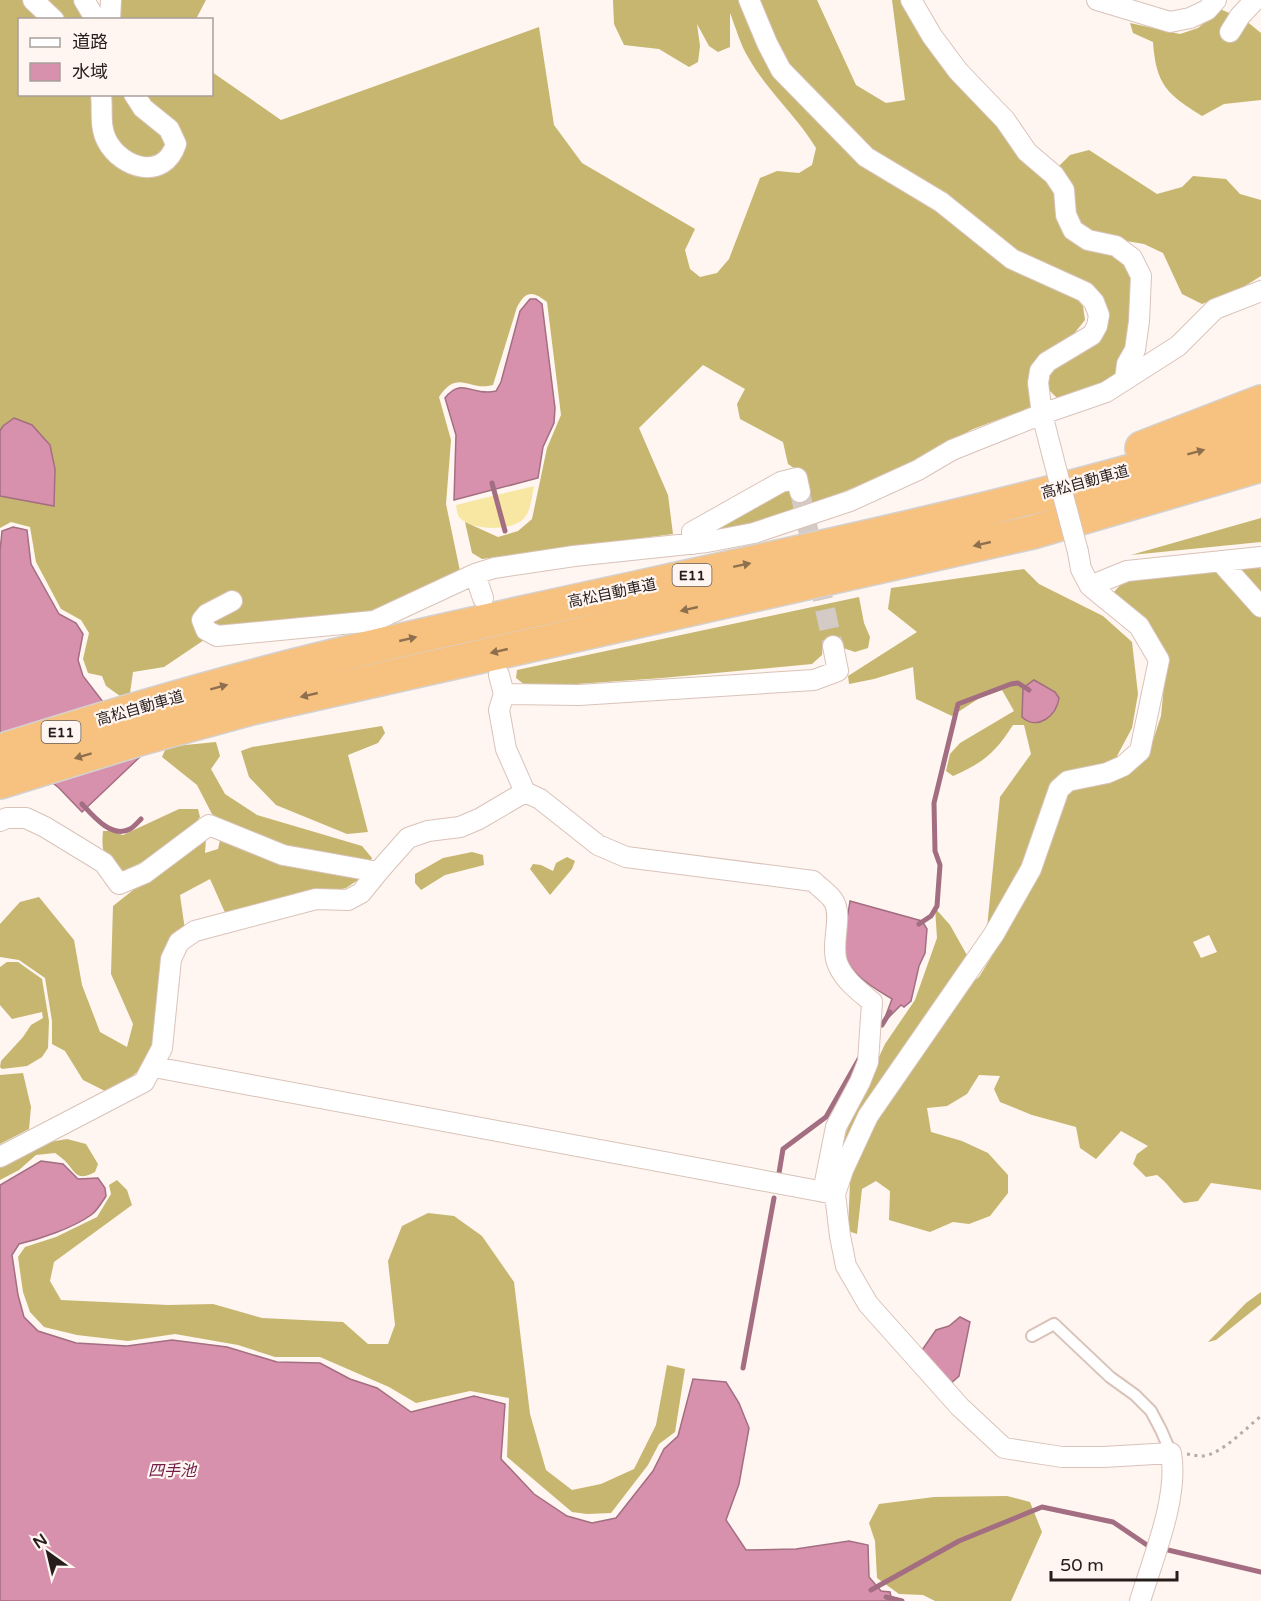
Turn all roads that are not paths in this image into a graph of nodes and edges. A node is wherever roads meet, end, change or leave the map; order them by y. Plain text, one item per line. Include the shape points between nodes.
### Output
1 (33, 0) edge
2 (84, 0) edge
3 (111, 0) edge
4 (749, 0) edge
5 (911, 0) edge
6 (1097, 0) edge
7 (1216, 0) edge
8 (1255, 0) edge
9 (52, 18) edge
10 (95, 18) edge
11 (110, 18) edge
12 (1230, 32) dead end
13 (101, 96) edge
14 (135, 96) edge
15 (1261, 291) edge
16 (1125, 380) junction
17 (1261, 402) edge
18 (1042, 414) junction
19 (1261, 433) edge
20 (1261, 465) edge
21 (1261, 478) edge
22 (800, 492) dead end
23 (1033, 532) junction
24 (693, 544) junction
25 (814, 549) junction
26 (1261, 557) edge
27 (1220, 561) junction
28 (475, 574) junction
29 (1090, 586) junction
30 (483, 598) dead end
31 (232, 601) dead end
32 (1261, 607) edge
33 (833, 646) tunnel mouth
34 (130, 726) junction
35 (6, 770) edge
36 (525, 792) junction
37 (0, 821) edge
38 (378, 872) junction
39 (154, 1067) junction
40 (0, 1157) edge
41 (829, 1193) junction
42 (1032, 1336) dead end
43 (1171, 1453) junction
44 (1140, 1601) edge

1 - 9 street
2 - 10 street
3 - 11 street
4 - 18 street via 781,70 866,157 941,202 1012,259 1085,292 1094,302 1100,315 1092,335 1047,362 1040,371
5 - 16 street via 958,71 1005,120 1027,152 1059,182 1073,230 1088,240 1116,246 1132,258 1141,276 1139,321
6 - 7 street via 1170,22 1199,14
8 - 12 street
13 - 14 street via 101,128 108,143 136,166 156,167 169,158 176,144 169,129 143,108
15 - 16 street via 1215,309 1178,346
16 - 18 street via 1094,398
17 - 25 highway via 1114,458
18 - 24 street via 952,450 850,501 754,533
18 - 29 street, bridge via 1081,569
25 -> 19 highway, 高松自動車道 / E11 via 1041,495
20 - 23 highway, 高松自動車道 / E11
21 - 23 highway via 1107,520
22 - 24 street via 797,478 781,482 692,532
23 -> 34 highway, 高松自動車道 / E11 via 264,705
24 - 28 street via 574,556
34 -> 25 highway, 高松自動車道 / E11 via 330,657
26 - 27 street
27 - 29 street via 1127,571
27 - 32 street
28 - 30 street
28 - 31 street via 374,621 217,636 206,630 202,620 207,614
29 - 41 street via 1139,626 1159,660 1140,751 1123,766 1068,781 1059,789 1031,869 994,934 867,1116
33 - 36 street via 838,671 814,680 579,695 502,684 499,710 506,749
34 - 35 highway, 高松自動車道 / E11
36 - 38 street via 479,819 408,838
36 - 41 street via 540,799 598,845 626,857 813,881 834,902 837,963 848,981 872,1002 868,1062 836,1127
37 - 38 street via 26,818 45,827 104,863 119,884 145,873 209,825 283,855
38 - 39 street via 361,893 348,900 316,900 195,932 179,942 171,959 162,1048
39 - 40 street via 144,1082 128,1092
39 - 41 street
41 - 43 street via 846,1266 868,1304 960,1407 1004,1448 1062,1456
42 - 43 lane via 1054,1323 1151,1411
43 - 44 street via 1173,1482

